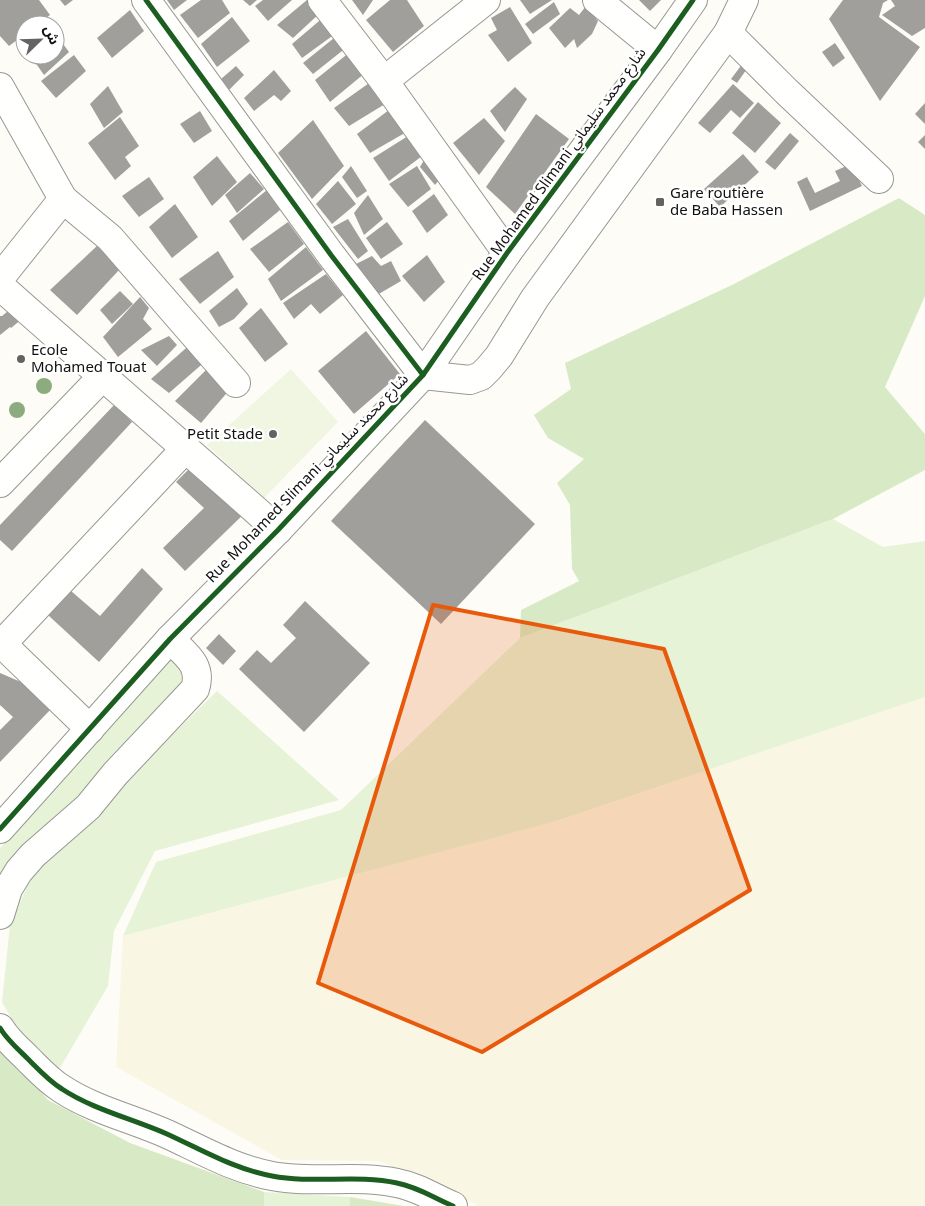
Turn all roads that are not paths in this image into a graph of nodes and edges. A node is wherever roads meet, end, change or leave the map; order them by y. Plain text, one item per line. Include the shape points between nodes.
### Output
1 (146, 0) edge
2 (322, 0) edge
3 (486, 0) edge
4 (597, 0) edge
5 (693, 0) edge
6 (744, 0) edge
7 (728, 33) junction
8 (658, 50) junction
9 (384, 81) junction
10 (0, 87) edge
11 (879, 179) dead end
12 (63, 198) junction
13 (507, 253) junction
14 (0, 278) edge
15 (0, 286) edge
16 (423, 375) junction
17 (102, 377) junction
18 (236, 383) dead end
19 (186, 448) junction
20 (0, 483) edge
21 (278, 530) junction
22 (170, 639) junction
23 (1, 644) edge
24 (90, 729) junction
25 (0, 829) edge
26 (0, 915) edge
27 (0, 1028) edge
28 (453, 1206) edge

1 - 16 street via 320,240
2 - 9 street
3 - 9 street
4 - 8 street
5 - 8 street, Rue Mohamed Slimani شارع محمد سليماني
6 - 7 street
7 - 11 street
7 - 16 street via 535,298 489,368 470,380
8 - 13 street, Rue Mohamed Slimani شارع محمد سليماني
9 - 13 street
10 - 12 street
12 - 14 street
12 - 18 street via 110,238
13 - 16 street, Rue Mohamed Slimani شارع محمد سليماني
15 - 17 street
16 - 21 street, Rue Mohamed Slimani شارع محمد سليماني
17 - 19 street
17 - 20 street
19 - 21 street
19 - 23 street
21 - 22 street, Rue Mohamed Slimani شارع محمد سليماني
22 - 24 street, Rue Mohamed Slimani شارع محمد سليماني
22 - 26 street via 194,664 198,675 195,688 88,807 32,855 8,889
23 - 24 street
24 - 25 street, Rue Mohamed Slimani شارع محمد سليماني
27 - 28 street via 51,1082 68,1093 147,1125 229,1164 293,1179 397,1182

